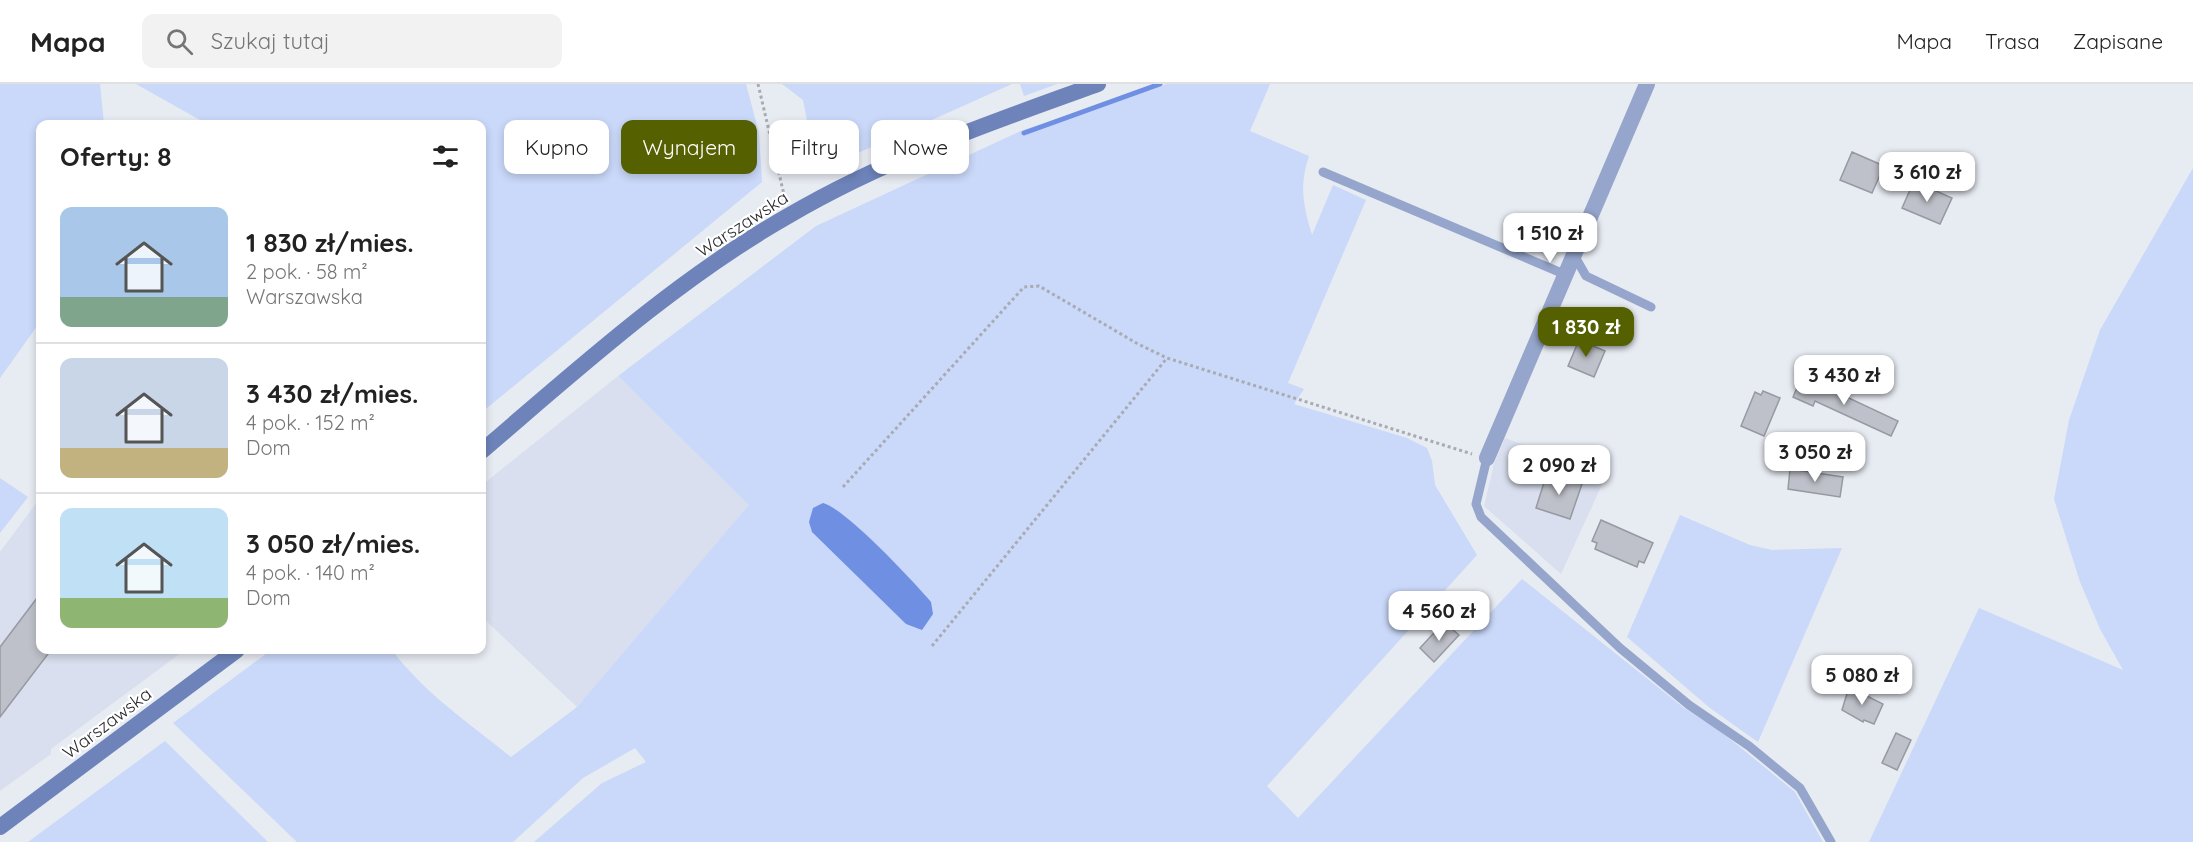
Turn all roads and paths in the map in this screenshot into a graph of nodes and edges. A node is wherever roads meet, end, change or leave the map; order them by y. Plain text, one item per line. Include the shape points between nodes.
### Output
1 (758, 84) edge
2 (1098, 84) edge
3 (1647, 84) edge
4 (1323, 172) dead end
5 (789, 215) junction
6 (1573, 253) junction
7 (1564, 274) junction
8 (1651, 307) dead end
9 (1167, 358) junction
10 (486, 449) edge
11 (1487, 459) junction
12 (843, 487) dead end
13 (932, 646) dead end
14 (232, 654) edge
15 (0, 827) edge
16 (1831, 842) edge

1 - 5 path
2 - 5 main road, Warszawska via 897,160
3 - 6 street
4 - 7 lane
5 - 10 main road, Warszawska via 659,305
6 - 7 street
6 - 8 lane via 1586,276
7 - 11 street
9 - 11 path
9 - 12 path via 1039,286 1024,287
9 - 13 path
11 - 16 lane via 1476,504 1480,517 1620,648 1800,788
14 - 15 main road, Warszawska

